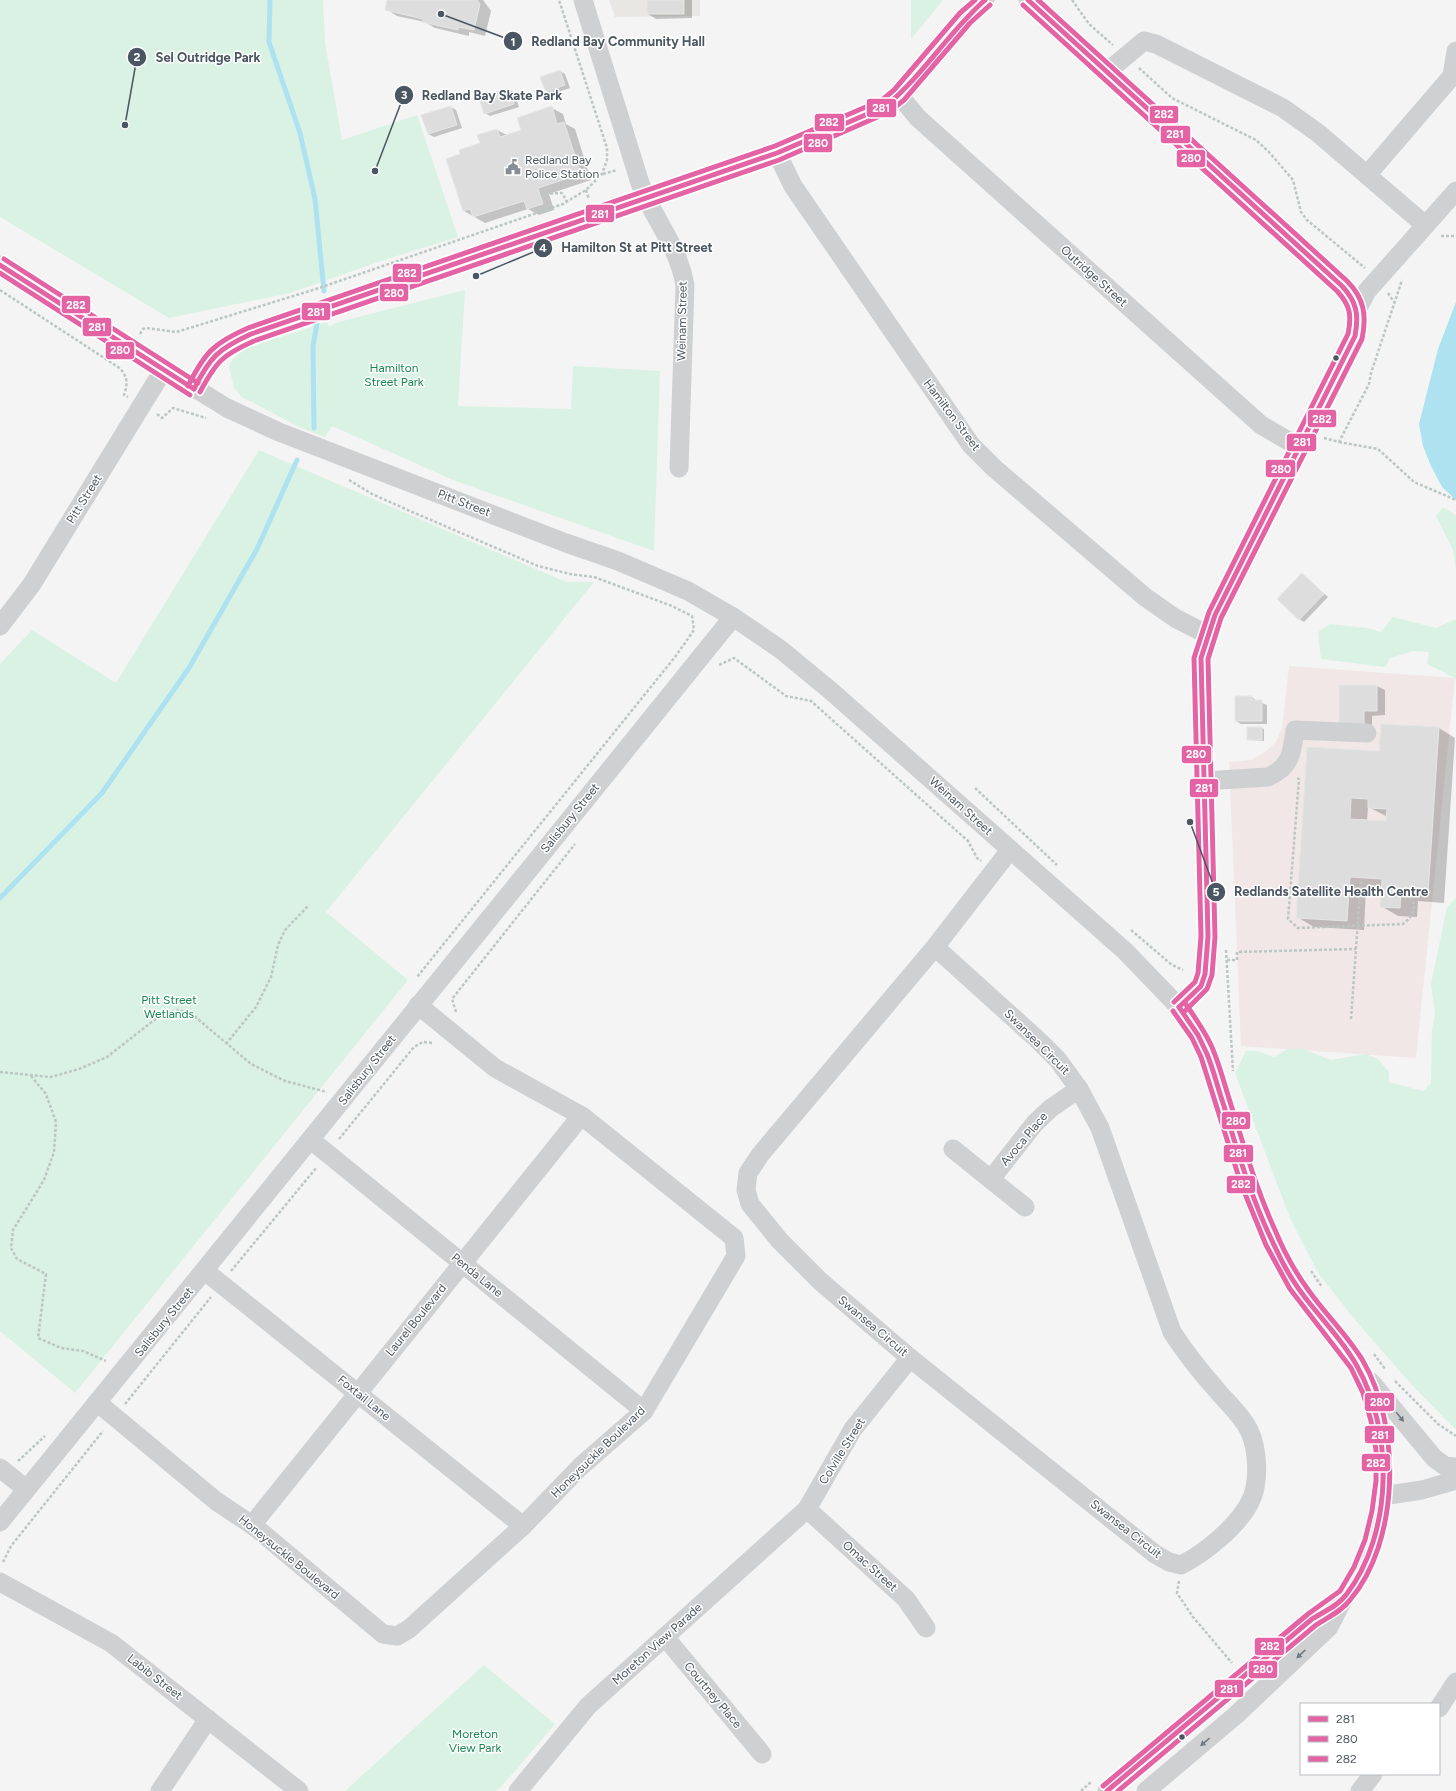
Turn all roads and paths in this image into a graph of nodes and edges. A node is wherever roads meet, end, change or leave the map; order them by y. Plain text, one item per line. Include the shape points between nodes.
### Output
1 (559, 0) edge
2 (583, 0) edge
3 (985, 0) edge
4 (1028, 0) edge
5 (1072, 0) edge
6 (1456, 51) edge
7 (1126, 55) junction
8 (1108, 71) junction
9 (1454, 78) edge
10 (899, 95) junction
11 (777, 153) junction
12 (1367, 175) junction
13 (586, 190) junction
14 (1456, 191) edge
15 (540, 194) dead end
16 (646, 197) junction
17 (567, 202) junction
18 (591, 204) dead end
19 (1425, 226) junction
20 (0, 265) edge
21 (1405, 274) dead end
22 (1379, 277) junction
23 (0, 290) edge
24 (1394, 302) junction
25 (1358, 308) junction
26 (140, 334) dead end
27 (122, 364) dead end
28 (118, 367) junction
29 (164, 369) junction
30 (194, 388) junction
31 (128, 397) dead end
32 (157, 414) dead end
33 (208, 419) dead end
34 (1322, 441) dead end
35 (1339, 442) junction
36 (1299, 447) junction
37 (678, 468) dead end
38 (347, 478) dead end
39 (1456, 500) edge
40 (3, 616) edge
41 (733, 617) junction
42 (1208, 635) junction
43 (715, 666) dead end
44 (1367, 733) dead end
45 (1285, 765) junction
46 (1204, 781) junction
47 (975, 788) dead end
48 (578, 839) dead end
49 (1010, 850) junction
50 (977, 858) dead end
51 (1062, 870) dead end
52 (1361, 878) dead end
53 (1409, 893) dead end
54 (309, 905) dead end
55 (1125, 925) dead end
56 (1358, 925) junction
57 (1226, 945) dead end
58 (935, 947) junction
59 (1356, 950) junction
60 (1227, 960) junction
61 (1183, 970) dead end
62 (416, 978) dead end
63 (418, 1005) junction
64 (1179, 1007) junction
65 (456, 1015) dead end
66 (1351, 1019) dead end
67 (226, 1044) junction
68 (0, 1072) edge
69 (31, 1076) junction
70 (1234, 1078) dead end
71 (1079, 1089) junction
72 (342, 1102) junction
73 (581, 1116) junction
74 (311, 1140) junction
75 (953, 1149) dead end
76 (991, 1179) junction
77 (1025, 1207) dead end
78 (462, 1263) junction
79 (1309, 1269) dead end
80 (205, 1271) junction
81 (1323, 1288) dead end
82 (1372, 1351) dead end
83 (910, 1358) junction
84 (106, 1361) dead end
85 (1358, 1365) junction
86 (1386, 1370) dead end
87 (1391, 1376) dead end
88 (357, 1393) junction
89 (98, 1403) junction
90 (644, 1411) junction
91 (1456, 1436) edge
92 (1456, 1467) edge
93 (0, 1468) edge
94 (1456, 1480) edge
95 (26, 1489) junction
96 (1382, 1496) junction
97 (807, 1509) junction
98 (0, 1522) edge
99 (252, 1525) junction
100 (523, 1526) junction
101 (1181, 1565) junction
102 (0, 1582) edge
103 (1345, 1596) junction
104 (926, 1628) dead end
105 (665, 1637) junction
106 (1227, 1668) dead end
107 (1456, 1682) edge
108 (1440, 1706) edge
109 (208, 1719) junction
110 (762, 1754) dead end
111 (1372, 1775) edge
112 (524, 1789) edge
113 (160, 1791) edge
114 (299, 1791) edge
115 (1107, 1791) edge
116 (1146, 1791) edge
117 (1360, 1791) edge

1 - 13 path via 607,148 607,160 602,174
2 - 16 street, Weinam Street via 611,95
3 - 10 street via 965,18
4 - 8 street
5 - 7 path via 1089,24
6 - 9 street
7 - 8 street
7 - 12 street via 1144,41 1156,44 1283,108 1318,133
7 - 22 path via 1172,98 1256,140 1293,180 1301,212 1307,220
8 - 25 street via 1351,294
9 - 12 street
10 - 11 street via 886,106 863,117
10 - 36 street, Outridge Street via 918,118 1261,426
11 - 16 street
11 - 42 street, Hamilton Street via 793,186 971,445 994,468 1145,597 1175,618
12 - 19 street
13 - 17 path
13 - 18 path
14 - 19 street
15 - 17 path via 562,193
16 - 30 street via 224,345 214,354
16 - 37 street, Weinam Street via 677,254 684,285
17 - 26 path via 458,242 270,304 176,332 146,328
19 - 22 street
20 - 29 street
21 - 24 path
22 - 24 path
22 - 25 street via 1367,291
23 - 28 path
24 - 35 path via 1369,384
25 - 36 street via 1359,318 1355,336
27 - 28 path
28 - 31 path via 125,372 127,381 124,396
29 - 30 street
29 - 40 street, Pitt Street via 32,584
30 - 41 street, Pitt Street via 227,408 279,432 566,544 618,561 688,591
32 - 33 path via 162,418 173,408
34 - 35 path via 1325,437
35 - 39 path via 1378,449 1414,482
36 - 42 street via 1227,589
38 - 62 path via 372,494 538,566 594,577 672,606 692,616 694,630 675,657
41 - 49 street, Weinam Street via 780,649 831,691
41 - 63 street, Salisbury Street
42 - 46 street via 1201,658
43 - 50 path via 734,658 786,696 811,702 968,841
44 - 45 street via 1295,730 1292,755
45 - 46 street via 1278,773 1268,777
45 - 56 path via 1299,779 1288,919 1298,928
46 - 64 street via 1208,936 1205,974 1201,986
47 - 51 path
48 - 65 path via 452,999
49 - 58 street, Swansea Circuit
49 - 64 street, Weinam Street via 1126,951
52 - 56 path
53 - 56 path via 1415,909 1411,918 1403,924
54 - 67 path via 285,930 278,945 271,977 256,1007
55 - 61 path via 1172,965
56 - 59 path
57 - 60 path
58 - 71 street, Swansea Circuit via 1038,1040 1058,1060
58 - 83 street, Swansea Circuit via 760,1154 748,1173 746,1190 750,1204 760,1218 820,1281
59 - 60 path via 1237,952 1237,960
59 - 66 path
60 - 70 path
63 - 72 street, Salisbury Street
63 - 73 street, Honeysuckle Boulevard via 495,1068
64 - 85 street, Weinam Street via 1200,1038 1254,1200 1275,1248 1296,1285
67 - 69 path via 193,1015 179,1010 162,1014 107,1057 51,1077
67 - 72 path via 251,1064 285,1081 326,1091
68 - 69 path
69 - 84 path via 46,1094 56,1122 54,1152 44,1180 13,1230 10,1248 17,1259 46,1274 38,1338 62,1348 83,1351
71 - 76 street, Avoca Place via 1051,1108 1035,1123
71 - 101 street, Swansea Circuit via 1100,1128 1172,1332 1192,1360 1240,1415 1254,1445 1255,1482 1250,1502 1228,1531 1207,1549
72 - 74 street, Salisbury Street
73 - 78 street, Laurel Boulevard
73 - 90 street, Honeysuckle Boulevard via 734,1238 736,1256
74 - 78 street, Penda Lane
74 - 80 street, Salisbury Street
75 - 76 street
76 - 77 street
78 - 88 street, Laurel Boulevard
78 - 90 street, Penda Lane
79 - 81 path
80 - 88 street, Foxtail Lane
80 - 89 street, Salisbury Street
82 - 86 path
83 - 97 street, Colville Street via 853,1429
83 - 101 street, Swansea Circuit via 1155,1554
85 -> 92 street via 1434,1458 1445,1466
85 - 96 street via 1381,1428
87 - 91 path via 1438,1424
88 - 99 street, Laurel Boulevard
88 - 100 street, Foxtail Lane
89 - 95 street, Salisbury Street
89 - 99 street, Honeysuckle Boulevard via 216,1501
90 - 100 street, Honeysuckle Boulevard via 580,1467
93 - 95 street
94 - 96 street via 1422,1490
95 - 98 street, Salisbury Street
96 - 103 street via 1373,1538
97 - 104 street, Omac Street via 906,1599
97 - 105 street, Moreton View Parade
99 - 100 street, Honeysuckle Boulevard via 383,1634 397,1636
101 - 106 path via 1177,1593 1193,1617 1233,1664
102 - 109 street, Labib Street via 111,1643
103 - 115 street via 1312,1619
103 -> 116 street via 1330,1627 1236,1715
105 - 110 street, Courtney Place
105 - 112 street, Moreton View Parade via 588,1706
107 - 108 street
109 - 113 street
109 - 114 street, Labib Street
111 - 117 street

